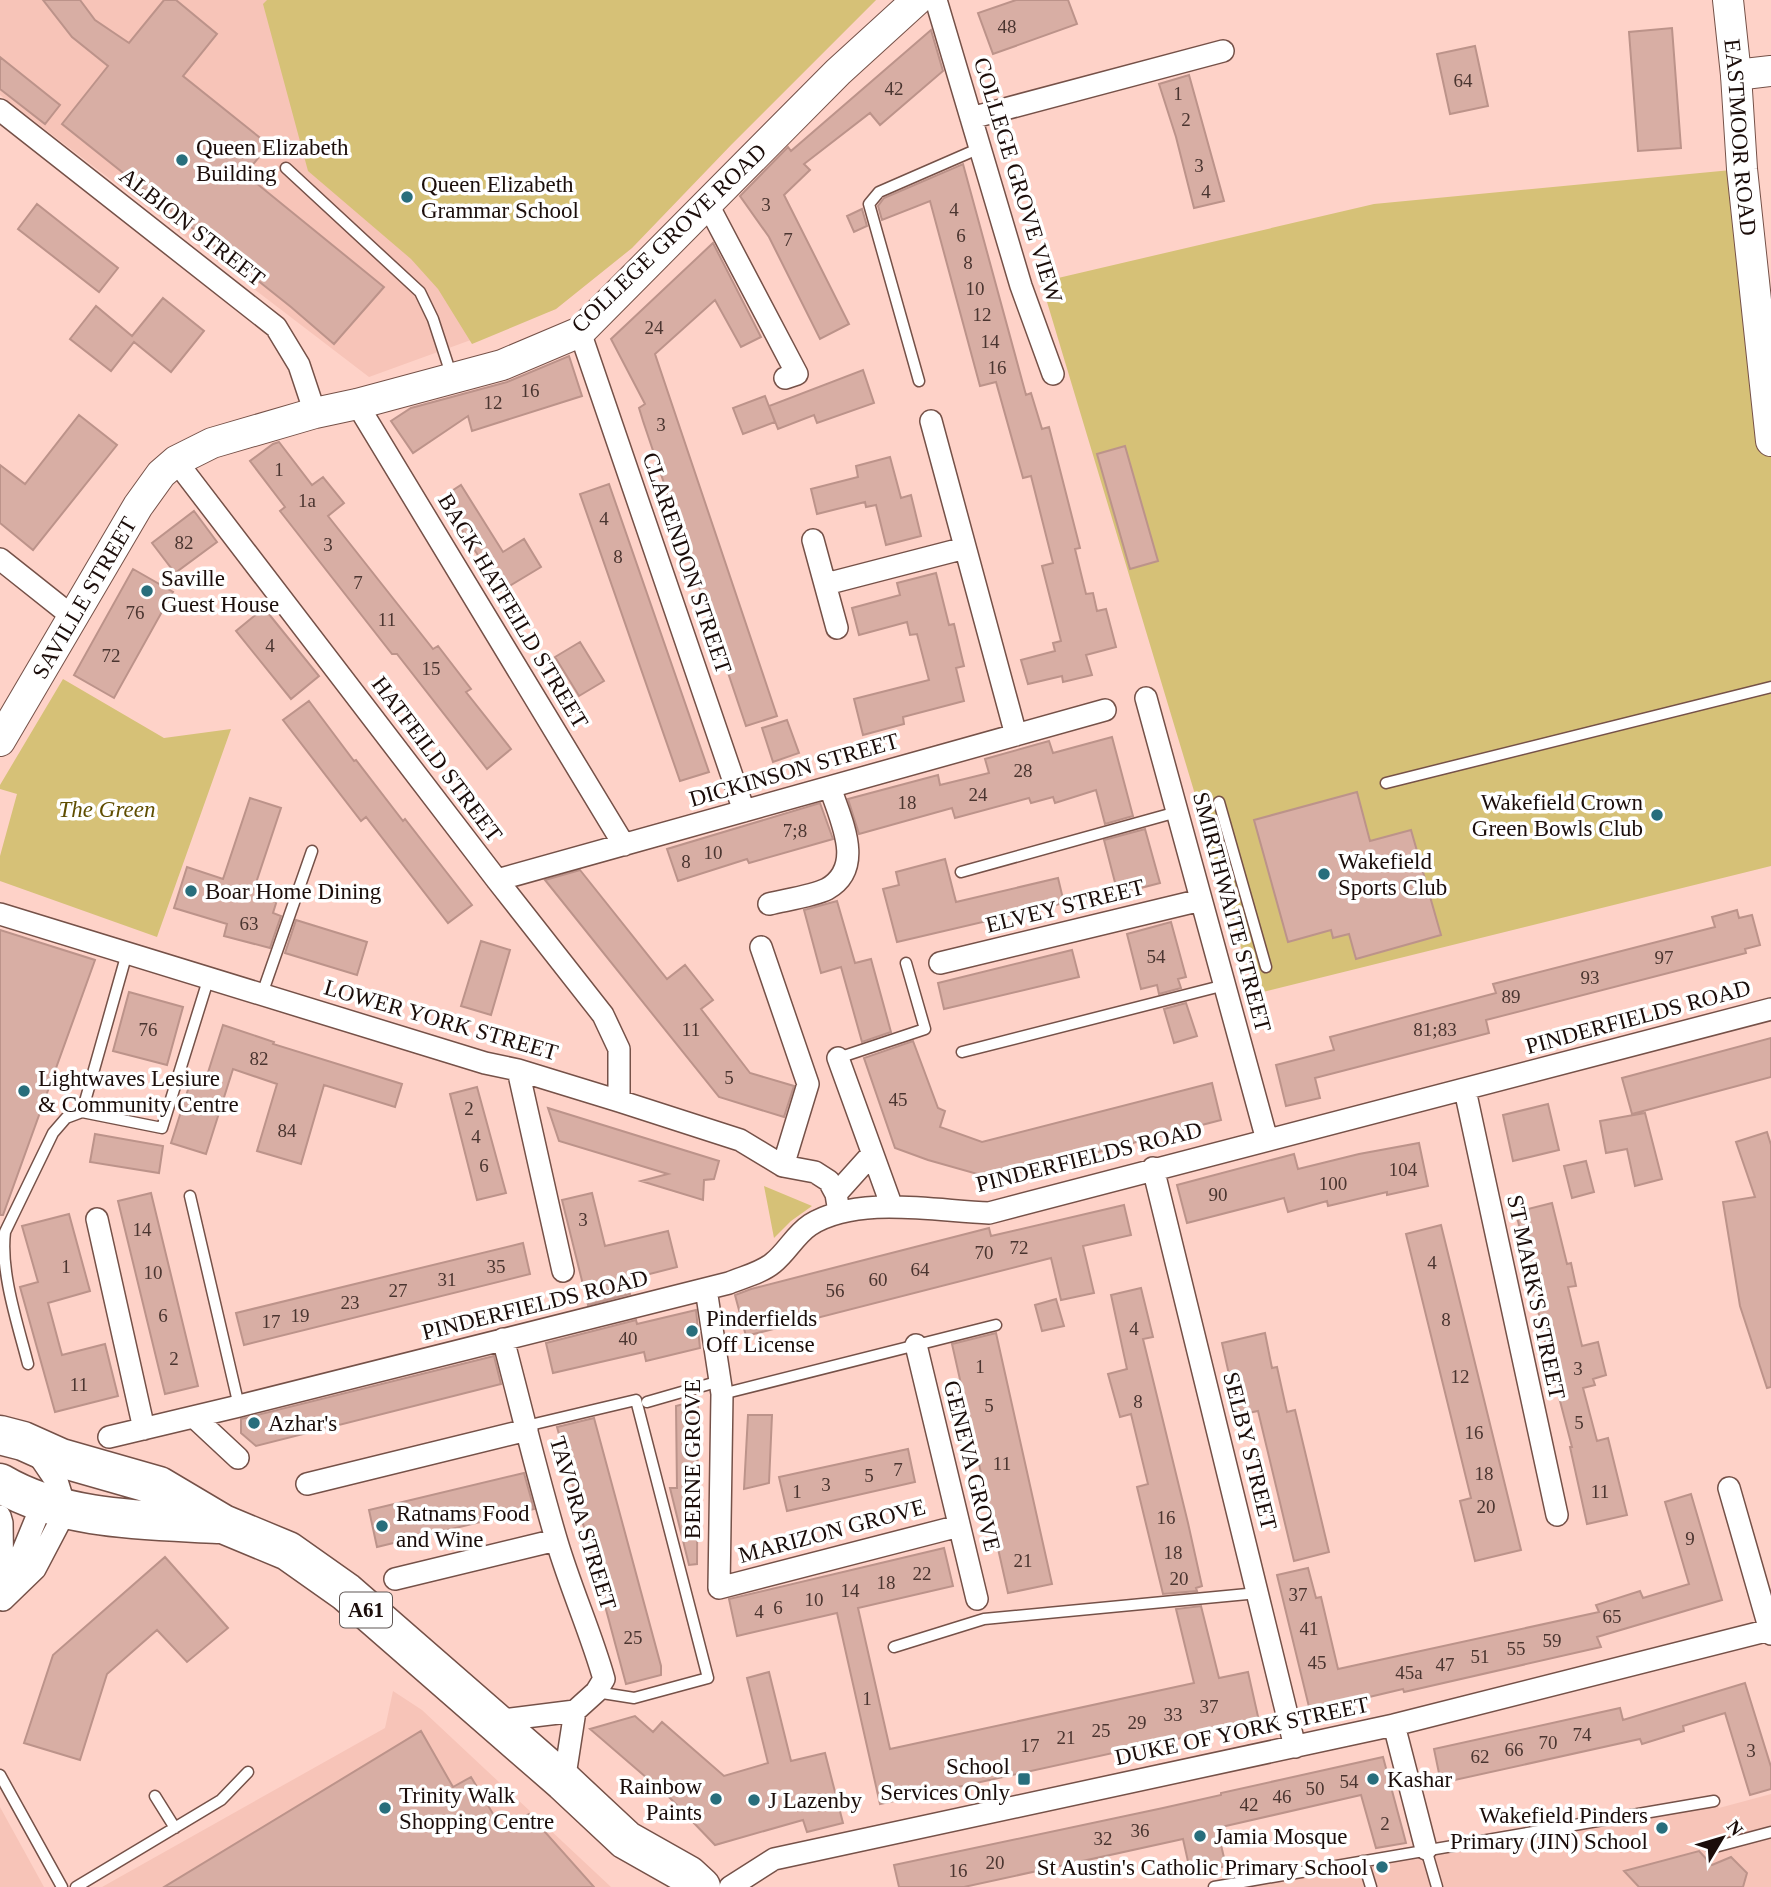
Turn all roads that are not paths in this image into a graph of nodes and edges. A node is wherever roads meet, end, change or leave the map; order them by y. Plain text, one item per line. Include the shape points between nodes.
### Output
1 (917, 0) edge
2 (936, 0) edge
3 (1728, 0) edge
4 (1223, 51) dead end
5 (1771, 71) edge
6 (1735, 75) junction
7 (0, 110) edge
8 (971, 118) junction
9 (980, 148) junction
10 (286, 168) dead end
11 (707, 202) junction
12 (580, 332) junction
13 (1053, 374) dead end
14 (452, 378) junction
15 (785, 378) dead end
16 (919, 382) dead end
17 (1769, 399) edge
18 (357, 404) junction
19 (314, 413) junction
20 (931, 421) dead end
21 (1771, 441) edge
22 (176, 461) junction
23 (813, 540) dead end
24 (965, 548) junction
25 (0, 559) edge
26 (826, 584) junction
27 (73, 617) junction
28 (837, 628) dead end
29 (1771, 687) edge
30 (1146, 698) dead end
31 (1105, 710) dead end
32 (1016, 735) junction
33 (0, 741) edge
34 (1386, 783) dead end
35 (830, 787) junction
36 (1219, 802) dead end
37 (744, 811) junction
38 (1177, 812) junction
39 (624, 845) junction
40 (312, 851) dead end
41 (961, 872) dead end
42 (497, 880) junction
43 (1201, 900) junction
44 (769, 904) dead end
45 (0, 914) edge
46 (761, 947) dead end
47 (127, 953) junction
48 (906, 963) dead end
49 (940, 963) dead end
50 (1266, 967) dead end
51 (209, 977) junction
52 (1225, 985) junction
53 (262, 994) junction
54 (1771, 1009) edge
55 (962, 1052) dead end
56 (838, 1058) joint
57 (518, 1070) junction
58 (1465, 1090) junction
59 (619, 1101) junction
60 (82, 1112) junction
61 (1267, 1140) junction
62 (872, 1154) junction
63 (783, 1166) junction
64 (1153, 1168) junction
65 (190, 1196) dead end
66 (838, 1203) junction
67 (892, 1207) junction
68 (97, 1219) dead end
69 (563, 1271) dead end
70 (706, 1289) junction
71 (996, 1325) dead end
72 (503, 1339) junction
73 (915, 1345) junction
74 (28, 1364) dead end
75 (721, 1387) junction
76 (647, 1402) dead end
77 (239, 1406) junction
78 (194, 1417) junction
79 (527, 1428) junction
80 (144, 1429) junction
81 (16, 1441) edge
82 (238, 1458) dead end
83 (307, 1484) dead end
84 (47, 1486) edge
85 (1729, 1488) dead end
86 (1557, 1515) dead end
87 (223, 1524) junction
88 (959, 1525) junction
89 (556, 1540) junction
90 (395, 1579) dead end
91 (719, 1588) joint
92 (1258, 1593) junction
93 (977, 1600) dead end
94 (2, 1603) edge
95 (1770, 1632) edge
96 (894, 1647) dead end
97 (596, 1692) junction
98 (575, 1711) junction
99 (494, 1721) junction
100 (1394, 1725) junction
101 (1295, 1747) junction
102 (248, 1772) dead end
103 (0, 1775) edge
104 (564, 1782) junction
105 (155, 1796) dead end
106 (1714, 1801) dead end
107 (175, 1828) junction
108 (1771, 1832) edge
109 (626, 1840) junction
110 (1711, 1848) dead end
111 (1426, 1849) junction
112 (1363, 1861) junction
113 (62, 1887) edge
114 (76, 1887) edge
115 (654, 1887) edge
116 (701, 1887) edge
117 (730, 1887) edge
118 (1214, 1887) edge
119 (1371, 1887) edge
120 (1437, 1887) edge

1 - 11 street, COLLEGE GROVE ROAD
2 - 8 street, COLLEGE GROVE VIEW
3 - 6 street, EASTMOOR ROAD
4 - 8 street
5 - 6 street
6 - 17 street, EASTMOOR ROAD
7 - 19 street, ALBION STREET via 276,327 299,365
8 - 9 street, COLLEGE GROVE VIEW
9 - 13 street, COLLEGE GROVE VIEW
9 - 16 lane via 878,192 869,204
10 - 14 lane via 420,292
11 - 12 street, COLLEGE GROVE ROAD
11 - 15 street via 797,374
12 - 14 street, COLLEGE GROVE ROAD via 502,365
12 - 37 street, CLARENDON STREET
14 - 18 street, COLLEGE GROVE ROAD
17 - 21 street, EASTMOOR ROAD
18 - 19 street, COLLEGE GROVE ROAD
18 - 39 street, BACK HATFEILD STREET
19 - 22 street, COLLEGE GROVE ROAD via 212,443
20 - 24 street
22 - 27 street, SAVILLE STREET via 138,506
22 - 42 street, HATFEILD STREET
23 - 26 street
24 - 26 street
24 - 32 street
25 - 27 street
26 - 28 street
27 - 33 street, SAVILLE STREET via 12,711
29 - 34 lane
30 - 38 street, SMIRTHWAITE STREET
31 - 32 street, DICKINSON STREET
32 - 35 street, DICKINSON STREET
35 - 37 street, DICKINSON STREET
35 - 44 street via 850,851 845,873 827,889
36 - 50 lane
37 - 39 street, DICKINSON STREET
38 - 41 lane
38 - 43 street, SMIRTHWAITE STREET
39 - 42 street, DICKINSON STREET
40 - 53 lane
42 - 59 street, HATFEILD STREET via 603,1015 619,1049
43 - 49 street, ELVEY STREET
43 - 52 street, SMIRTHWAITE STREET
45 - 47 street, LOWER YORK STREET
46 - 63 street via 808,1084
47 - 51 street, LOWER YORK STREET
47 - 60 lane
48 - 56 lane via 925,1029
51 - 53 street, LOWER YORK STREET
51 - 60 lane via 162,1128
52 - 55 lane
52 - 61 street, SMIRTHWAITE STREET
53 - 57 street, LOWER YORK STREET
54 - 58 street, PINDERFIELDS ROAD
56 - 62 street
57 - 59 street, LOWER YORK STREET
57 - 69 street
58 - 61 street, PINDERFIELDS ROAD
58 - 86 street, ST MARK'S STREET
59 - 63 street, LOWER YORK STREET via 740,1140
60 - 74 lane via 66,1118 53,1133 1,1246
61 - 64 street, PINDERFIELDS ROAD
62 - 66 street
62 - 67 street
63 - 66 street, LOWER YORK STREET via 815,1172 829,1181
64 - 67 street, PINDERFIELDS ROAD via 989,1213
64 - 92 street, SELBY STREET
65 - 77 lane
66 - 67 street, PINDERFIELDS ROAD
66 - 70 street, PINDERFIELDS ROAD via 794,1238 772,1264
68 - 80 street
70 - 72 street, PINDERFIELDS ROAD
70 - 75 street, BERNE GROVE
71 - 73 lane
72 - 77 street, PINDERFIELDS ROAD
72 - 79 street, TAVORA STREET
73 - 75 lane
73 - 88 street, GENEVA GROVE
75 - 76 lane
75 - 91 street, BERNE GROVE
77 - 78 street, PINDERFIELDS ROAD
78 - 80 street, PINDERFIELDS ROAD
78 - 82 street
79 - 83 street
79 - 89 street, TAVORA STREET
79 - 97 lane via 636,1400 708,1678 635,1698
80 - 84 street, PINDERFIELDS ROAD
81 - 84 highway, A61
84 - 87 highway, A61 via 151,1521
84 - 87 highway, A61 via 159,1486
84 - 94 street
84 - 94 street via 2,1523
85 - 95 street
87 - 99 highway, A61 via 288,1551 346,1592
88 - 91 street, MARIZON GROVE
88 - 93 street, GENEVA GROVE
89 - 90 street
89 - 97 street, TAVORA STREET via 596,1648 604,1679
92 - 96 lane via 985,1619
92 - 101 street, SELBY STREET
95 - 100 street, DUKE OF YORK STREET
97 - 98 street
98 - 99 street
98 - 104 street
99 - 104 highway, A61
100 - 101 street, DUKE OF YORK STREET
100 - 111 street
101 - 117 street, DUKE OF YORK STREET via 774,1859
102 - 107 lane via 222,1800
103 - 113 lane
104 - 109 highway, A61
105 - 107 lane
106 - 111 lane
107 - 114 lane
108 - 110 lane
109 - 115 highway, A61
109 - 116 highway, A61
111 - 112 lane
111 - 120 lane
112 - 118 lane
112 - 119 lane

